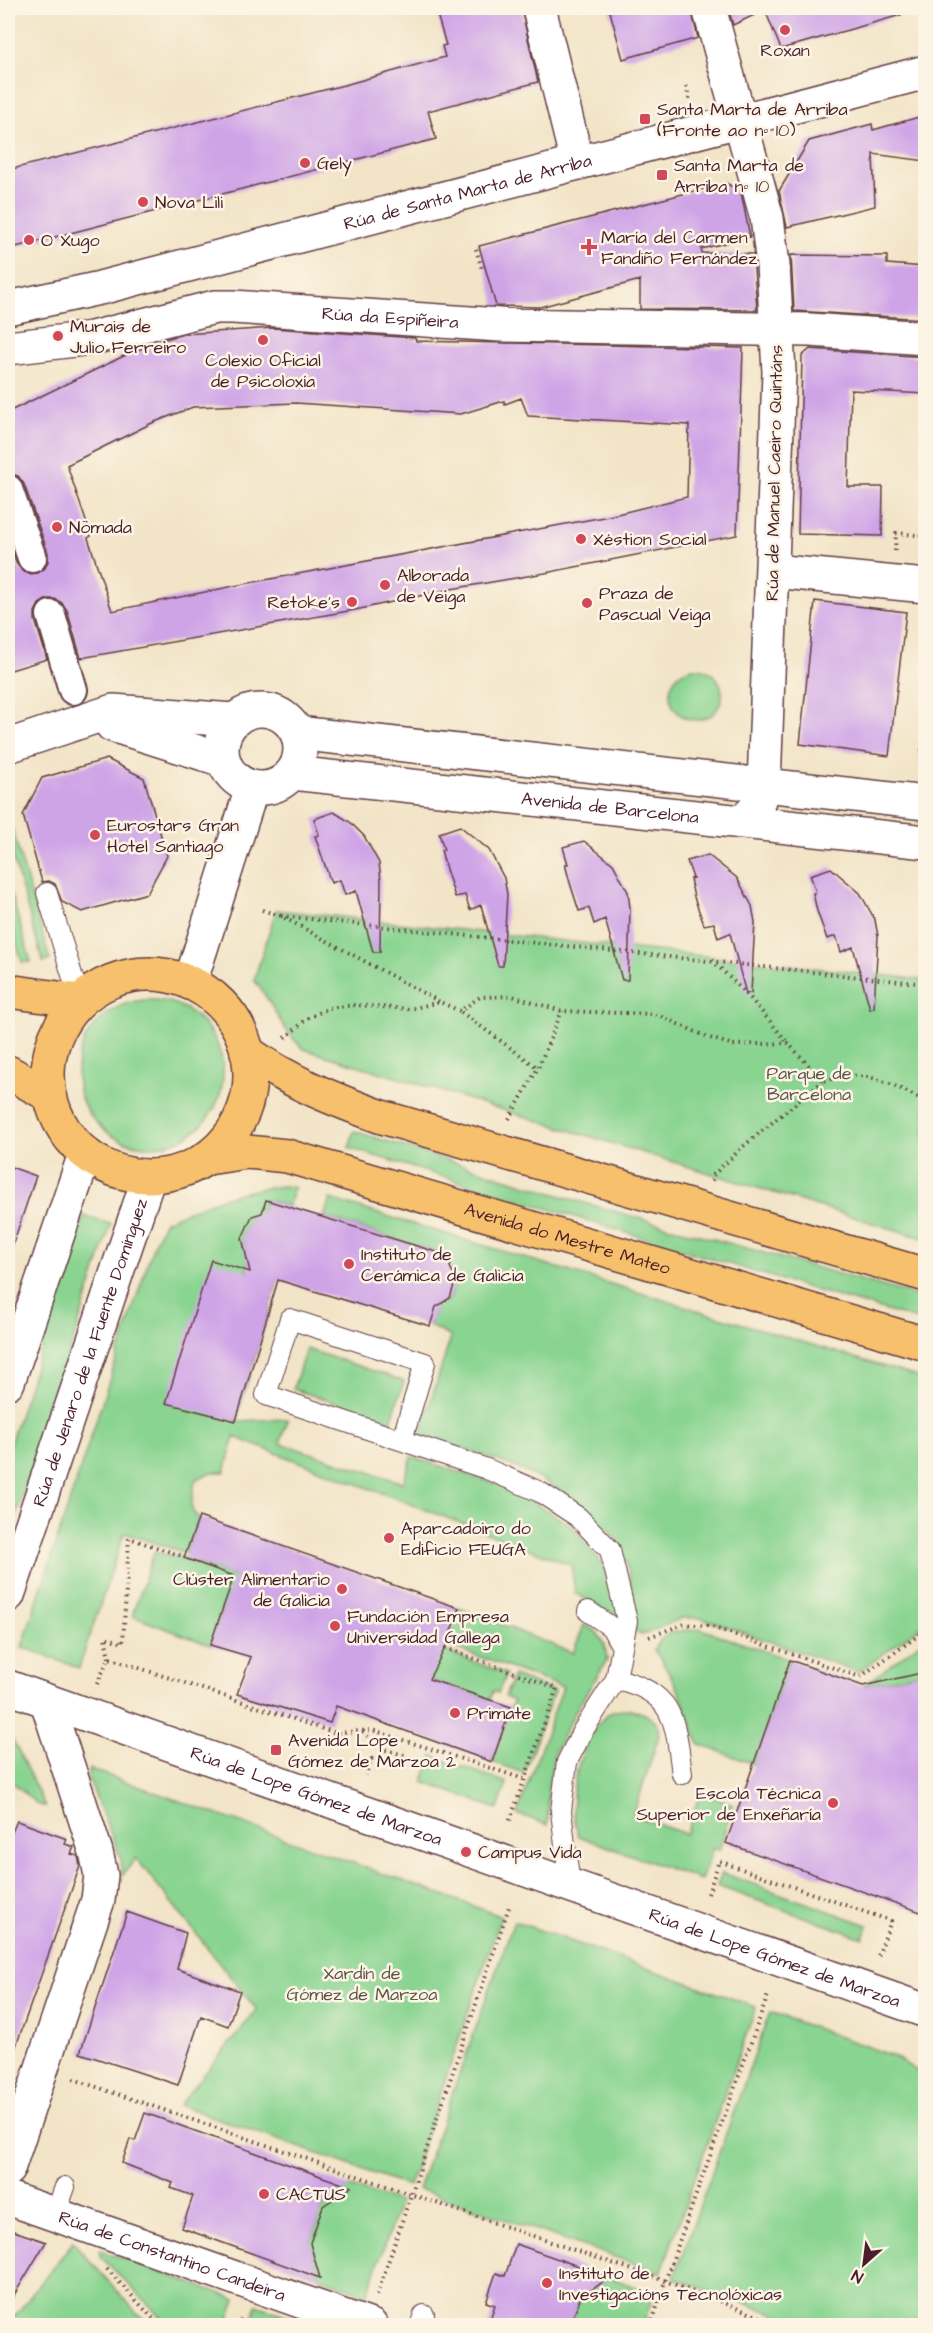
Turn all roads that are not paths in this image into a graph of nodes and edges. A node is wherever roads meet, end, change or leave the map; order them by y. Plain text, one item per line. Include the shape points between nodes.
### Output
1 (539, 8) edge
2 (709, 8) edge
3 (926, 72) edge
4 (740, 122) junction
5 (578, 162) junction
6 (8, 308) edge
7 (777, 330) junction
8 (926, 338) edge
9 (8, 348) edge
10 (8, 489) edge
11 (32, 558) dead end
12 (772, 572) junction
13 (926, 586) edge
14 (51, 615) dead end
15 (73, 690) dead end
16 (93, 719) junction
17 (233, 720) junction
18 (297, 733) junction
19 (8, 746) edge
20 (223, 760) junction
21 (292, 773) junction
22 (764, 786) junction
23 (252, 788) junction
24 (923, 788) edge
25 (744, 821) junction
26 (926, 842) edge
27 (47, 893) dead end
28 (190, 983) junction
29 (8, 991) edge
30 (80, 1001) junction
31 (247, 1052) junction
32 (8, 1072) edge
33 (49, 1095) junction
34 (85, 1154) junction
35 (208, 1158) junction
36 (149, 1177) junction
37 (926, 1275) edge
38 (926, 1344) edge
39 (8, 1382) edge
40 (402, 1440) junction
41 (8, 1595) edge
42 (588, 1611) dead end
43 (622, 1647) junction
44 (616, 1679) junction
45 (8, 1687) edge
46 (47, 1702) junction
47 (682, 1774) dead end
48 (570, 1887) junction
49 (926, 2011) edge
50 (8, 2169) edge
51 (8, 2198) edge
52 (372, 2315) edge

1 - 5 street
2 - 4 street, Rúa de Manuel Caeiro Quintáns
3 - 4 street, Rúa de Santa Marta de Arriba
4 - 5 street, Rúa de Santa Marta de Arriba
4 - 7 street, Rúa de Manuel Caeiro Quintáns via 767,218
5 - 6 street, Rúa de Santa Marta de Arriba via 99,288
7 - 8 street, Rúa da Espiñeira
7 - 9 street, Rúa da Espiñeira via 500,325 215,307 92,338
7 - 12 street, Rúa de Manuel Caeiro Quintáns
10 - 11 street
12 - 13 street
12 - 22 street, Rúa de Manuel Caeiro Quintáns
14 - 15 street
16 - 17 street via 113,711
16 - 19 street
16 - 20 street
17 - 18 street via 263,709 284,716
17 - 20 street via 222,739
18 - 21 street via 300,754
18 - 22 street, Avenida de Barcelona
20 - 23 street via 234,778
21 - 23 street via 275,786
21 - 25 street, Avenida de Barcelona
22 - 24 street, Avenida de Barcelona
22 - 25 street, Rúa de Manuel Caeiro Quintáns via 756,808
23 - 28 street
25 - 26 street, Avenida de Barcelona
27 - 30 lane
28 - 30 main road via 162,975 132,976 104,984
28 - 31 main road via 227,1011
29 - 30 main road
30 - 33 main road via 59,1028 48,1061
31 - 35 main road via 250,1082 244,1111 229,1137
31 - 37 main road via 293,1081 382,1118
32 - 33 main road
33 - 34 main road via 62,1127
34 - 36 main road via 115,1171
34 - 39 street
35 - 36 main road via 180,1172
35 - 38 main road, Avenida do Mestre Mateo via 247,1152 287,1156
36 - 41 street, Rúa de Jenaro de la Fuente Domínguez
40 - 40 lane via 425,1363 290,1319 266,1395
40 - 43 lane via 487,1469 540,1492 578,1516 610,1550 627,1622
42 - 43 lane via 611,1628
43 - 44 lane
44 - 47 lane via 637,1684 660,1698 676,1723
44 - 48 lane via 567,1762 561,1811
45 - 46 street, Rúa de Lope Gómez de Marzoa
46 - 48 street, Rúa de Lope Gómez de Marzoa
46 - 50 street via 101,1875 98,1900
48 - 49 street, Rúa de Lope Gómez de Marzoa
51 - 52 street, Rúa de Constantino Candeira via 60,2201

